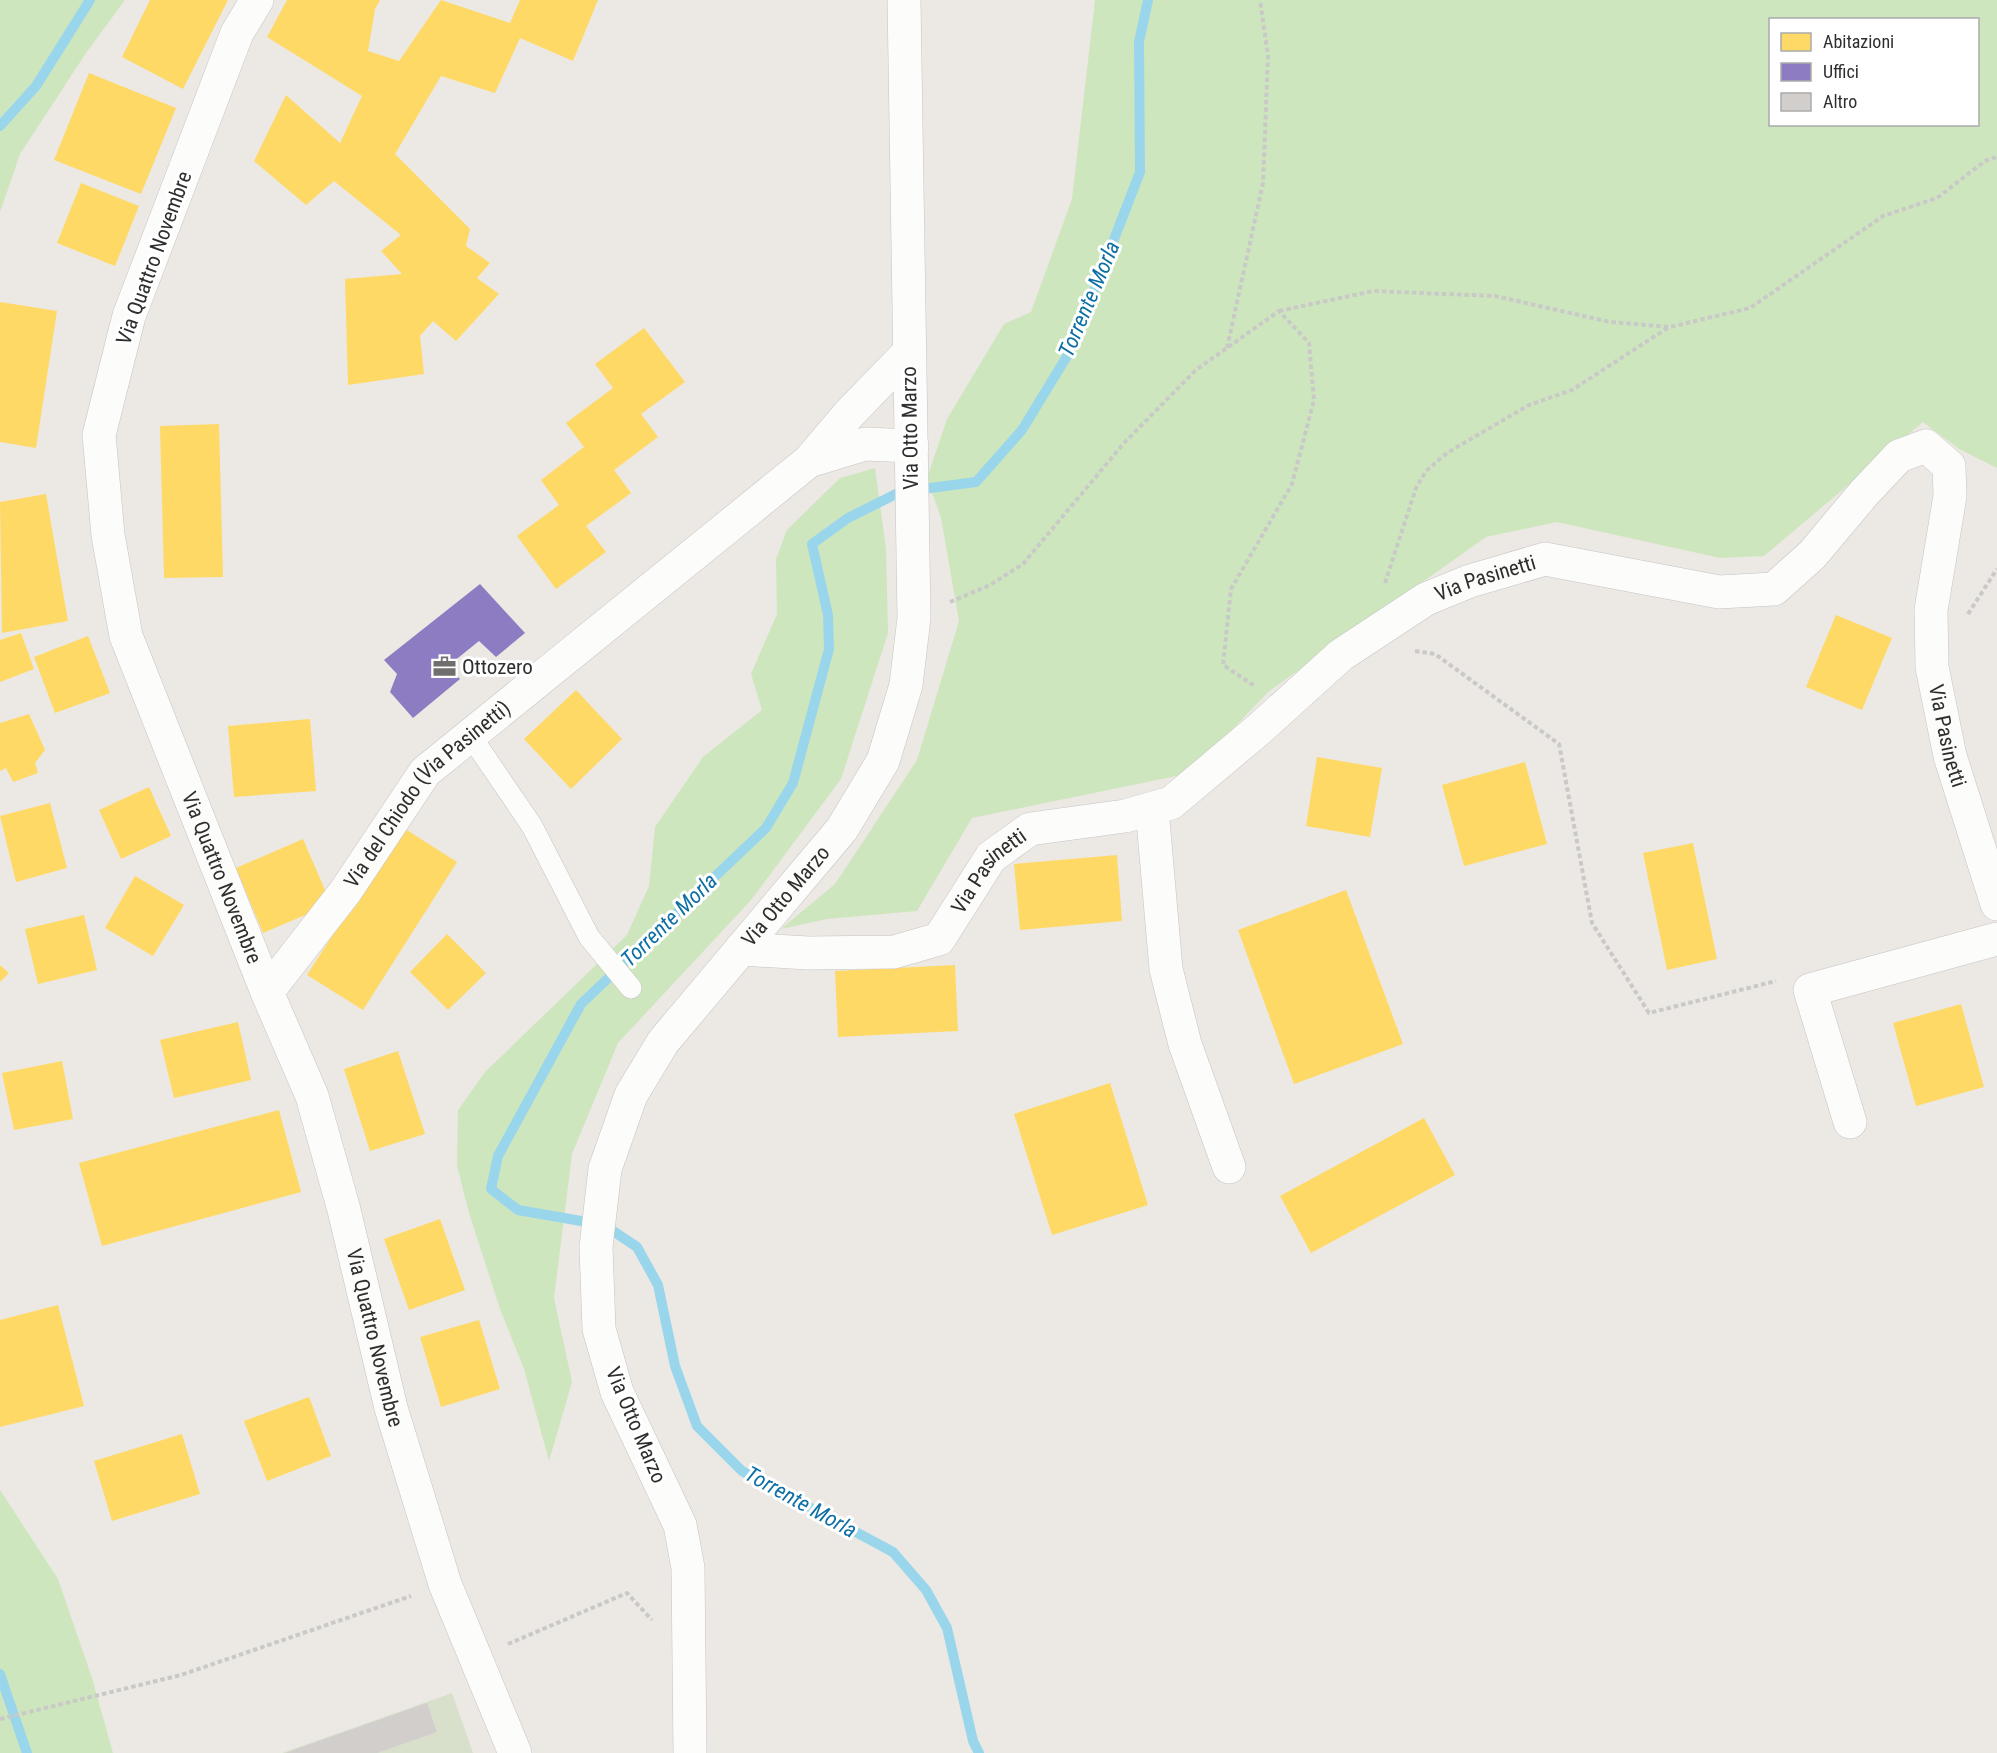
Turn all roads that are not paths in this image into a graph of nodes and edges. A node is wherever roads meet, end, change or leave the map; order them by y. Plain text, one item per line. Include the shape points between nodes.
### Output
1 (257, 0) edge
2 (904, 0) edge
3 (908, 353) junction
4 (912, 450) junction
5 (808, 461) junction
6 (470, 735) junction
7 (1152, 809) junction
8 (1997, 904) edge
9 (1997, 939) edge
10 (741, 949) junction
11 (631, 988) dead end
12 (267, 992) junction
13 (1850, 1122) dead end
14 (1228, 1167) dead end
15 (515, 1753) edge
16 (690, 1753) edge

1 - 12 street, Via Quattro Novembre via 237,33 129,316 99,435 108,535 126,636
2 - 3 street, Via Otto Marzo
3 - 4 street, Via Otto Marzo
3 - 5 street
4 - 5 street via 865,444
4 - 10 street, Via Otto Marzo via 914,618 906,685 883,761 842,829
5 - 6 street, Via del Chiodo (Via Pasinetti)
6 - 11 lane via 532,826 589,937
6 - 12 street, Via del Chiodo (Via Pasinetti) via 425,772 345,892
7 - 8 street, Via Pasinetti via 1171,803 1341,655 1426,599 1470,581 1545,559 1719,592 1774,589 1812,555 1899,456 1926,446 1949,466 1950,496 1930,610 1932,667 1950,756
7 - 10 street, Via Pasinetti via 1030,829 992,857 939,939 894,952
7 - 14 street via 1166,969 1185,1044
9 - 13 street via 1810,990
10 - 16 street, Via Otto Marzo via 663,1042 631,1095 605,1169 596,1247 599,1329 617,1392 680,1525 688,1568
12 - 15 street, Via Quattro Novembre via 312,1096 391,1407 445,1584

